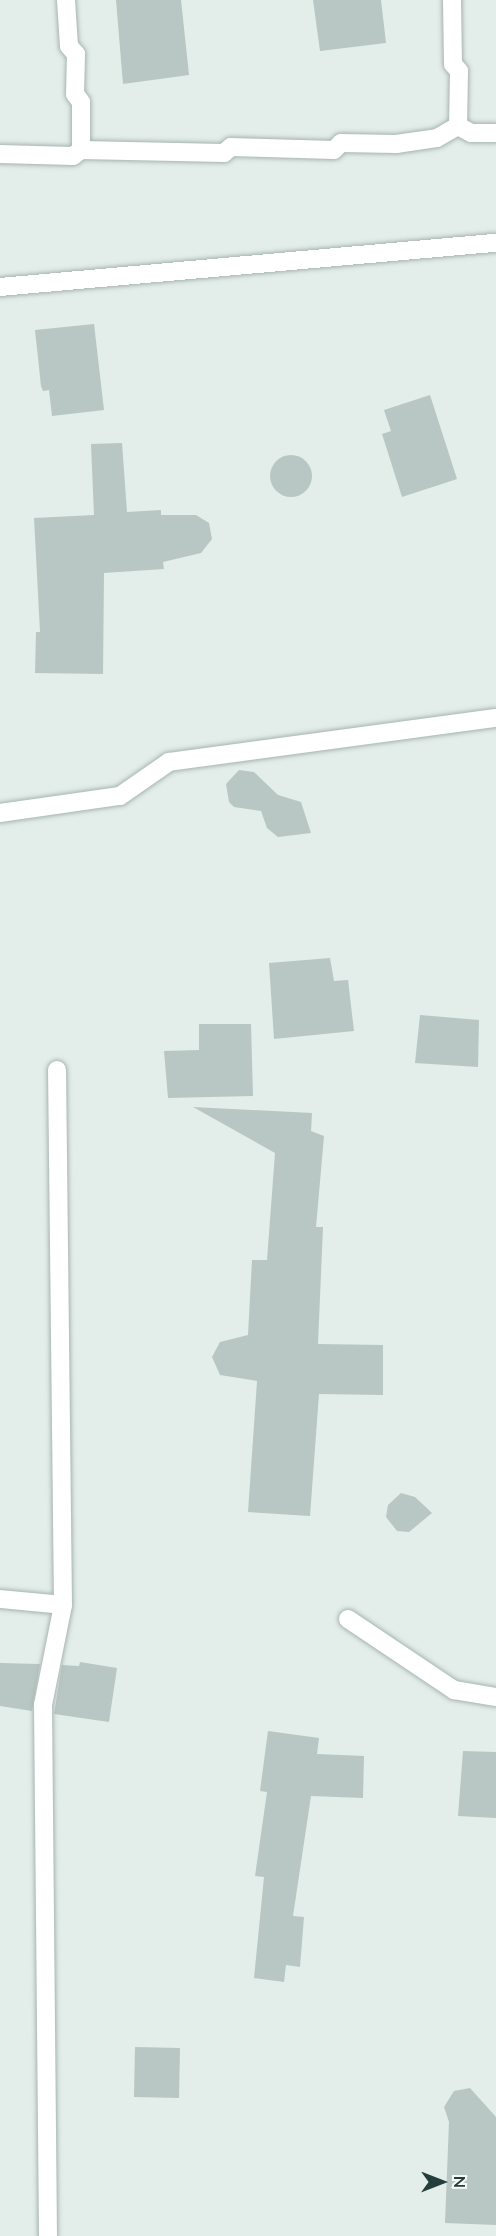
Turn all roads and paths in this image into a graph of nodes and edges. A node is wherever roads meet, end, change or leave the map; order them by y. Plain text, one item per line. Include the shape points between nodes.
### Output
1 (66, 0) edge
2 (452, 0) edge
3 (458, 126) junction
4 (496, 133) edge
5 (81, 150) junction
6 (0, 154) edge
7 (496, 243) edge
8 (0, 287) edge
9 (496, 718) edge
10 (0, 813) edge
11 (57, 1070) dead end
12 (0, 1599) edge
13 (63, 1605) junction
14 (348, 1619) dead end
15 (496, 1696) edge
16 (48, 2236) edge

1 - 5 street via 69,46 76,54 75,94 81,102
2 - 3 street via 453,64 459,71
3 - 4 street via 471,133
3 - 5 street via 437,138 396,144 341,143 334,150
5 - 6 street via 73,156
7 - 8 street
9 - 10 street via 169,762 120,796
11 - 13 street
12 - 13 street
13 - 16 street via 43,1705
14 - 15 street via 454,1690

